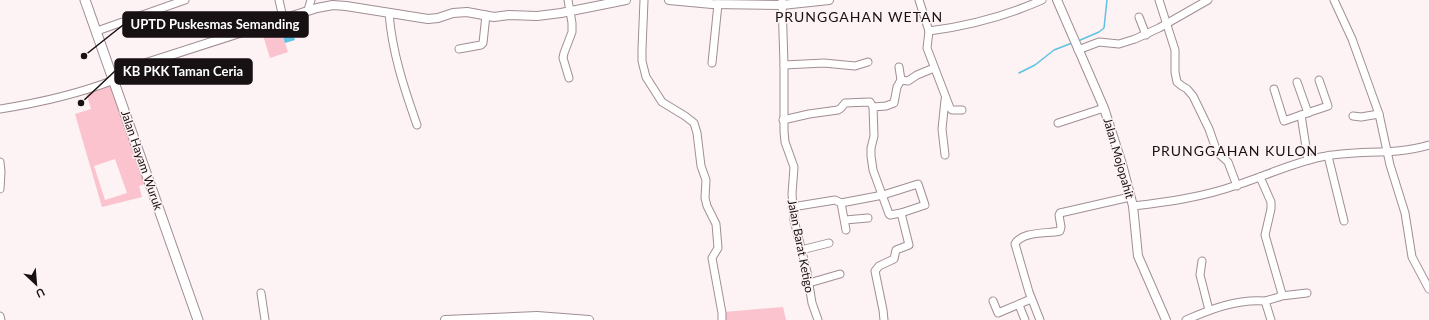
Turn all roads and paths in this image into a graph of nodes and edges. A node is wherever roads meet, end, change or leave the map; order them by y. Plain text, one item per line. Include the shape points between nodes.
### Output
1 (85, 0) edge
2 (185, 0) edge
3 (279, 0) edge
4 (312, 0) edge
5 (568, 0) edge
6 (626, 0) edge
7 (644, 0) edge
8 (669, 0) edge
9 (829, 0) edge
10 (919, 0) edge
11 (1042, 0) edge
12 (1057, 0) edge
13 (1159, 0) edge
14 (1208, 0) edge
15 (1334, 0) edge
16 (782, 2) edge
17 (714, 3) edge
18 (308, 10) junction
19 (570, 11) junction
20 (389, 13) junction
21 (486, 15) junction
22 (1139, 17) dead end
23 (283, 18) junction
24 (1166, 24) junction
25 (96, 31) junction
26 (929, 31) junction
27 (1146, 35) junction
28 (459, 49) dead end
29 (1078, 50) junction
30 (868, 62) dead end
31 (712, 63) dead end
32 (784, 65) junction
33 (900, 67) dead end
34 (934, 68) junction
35 (113, 77) junction
36 (569, 78) dead end
37 (901, 80) junction
38 (1319, 80) dead end
39 (1297, 82) dead end
40 (1274, 89) dead end
41 (946, 97) junction
42 (874, 107) junction
43 (1104, 108) junction
44 (0, 109) edge
45 (962, 110) dead end
46 (1304, 114) junction
47 (1379, 114) junction
48 (1353, 116) dead end
49 (783, 120) junction
50 (1058, 123) dead end
51 (417, 125) dead end
52 (1429, 145) edge
53 (1387, 152) junction
54 (945, 155) dead end
55 (1328, 156) junction
56 (1308, 160) junction
57 (0, 162) edge
58 (1260, 177) junction
59 (1237, 186) junction
60 (0, 189) edge
61 (883, 195) junction
62 (1130, 197) junction
63 (841, 203) junction
64 (1133, 206) junction
65 (792, 207) junction
66 (901, 213) junction
67 (868, 218) dead end
68 (845, 220) junction
69 (1344, 221) dead end
70 (846, 230) dead end
71 (829, 242) dead end
72 (801, 250) junction
73 (1202, 261) dead end
74 (840, 274) dead end
75 (809, 283) junction
76 (1428, 285) edge
77 (261, 293) dead end
78 (1307, 293) dead end
79 (1281, 296) junction
80 (1031, 299) junction
81 (993, 301) dead end
82 (1265, 301) junction
83 (1019, 304) junction
84 (1209, 310) junction
85 (0, 316) edge
86 (1000, 317) edge
87 (497, 319) edge
88 (1, 320) edge
89 (198, 320) edge
90 (265, 320) edge
91 (445, 320) edge
92 (589, 320) edge
93 (722, 320) edge
94 (818, 320) edge
95 (884, 320) edge
96 (1025, 320) edge
97 (1040, 320) edge
98 (1166, 320) edge
99 (1186, 320) edge
100 (1271, 320) edge

1 - 25 main road, Jalan Hayam Wuruk
2 - 25 street
3 - 23 street
4 - 18 street
5 - 19 street
6 - 19 street
7 - 93 street via 642,62 646,77 662,102 692,121 697,133 706,180 705,198 716,224 718,248 712,258
8 - 17 street
9 - 16 street
10 - 26 street
11 - 26 street via 1015,11 949,29
12 - 29 street, Jalan Mojopahit
13 - 24 street
14 - 24 street
15 - 47 street via 1352,39
16 - 17 street
16 - 32 street, Jalan Barat Ketigo
17 - 31 street
18 - 20 street via 333,5
18 - 23 street
19 - 21 street via 537,16
19 - 36 street via 572,32 563,58
20 - 21 street via 428,19 467,12
20 - 51 street via 395,57
21 - 28 street via 483,43
22 - 27 street
23 - 35 street
24 - 27 street
24 - 59 street via 1175,50 1177,82 1192,96 1218,153 1228,162
25 - 35 main road, Jalan Hayam Wuruk
26 - 34 street via 927,48
27 - 29 street via 1120,44 1094,43
29 - 43 street, Jalan Mojopahit
30 - 32 street via 855,66 824,63
32 - 49 street, Jalan Barat Ketigo
33 - 37 street
34 - 37 street via 917,74 908,81
34 - 41 street
35 - 44 street via 61,96
35 - 89 main road, Jalan Hayam Wuruk
37 - 42 street via 893,104
38 - 46 street via 1328,106
39 - 46 street
40 - 46 street via 1284,121
41 - 45 street via 951,110
41 - 54 street via 942,129
42 - 49 street via 870,102 845,103 838,110
42 - 61 street via 871,156 873,170
43 - 50 street
43 - 62 street, Jalan Mojopahit
46 - 56 street
47 - 48 street
47 - 53 street
49 - 65 street, Jalan Barat Ketigo via 785,139 794,167
52 - 53 street
53 - 55 street
53 - 76 street via 1405,214 1412,257
55 - 56 street
55 - 69 street
56 - 58 street
57 - 60 street
58 - 59 street
58 - 79 street via 1271,202 1266,236
59 - 64 street via 1186,199
61 - 63 street
61 - 66 street via 889,214
61 - 66 street via 919,184 925,205
62 - 64 street, Jalan Mojopahit
62 - 80 street via 1060,213 1060,231 1017,240 1015,244
63 - 65 street via 833,200
63 - 68 street
64 - 98 street, Jalan Mojopahit via 1138,256
65 - 72 street, Jalan Barat Ketigo
66 - 95 street via 909,245 896,250 894,259 879,266 875,271
67 - 68 street
68 - 70 street
71 - 72 street
72 - 75 street, Jalan Barat Ketigo
73 - 84 street via 1200,274
74 - 75 street
75 - 94 street, Jalan Barat Ketigo
77 - 90 street
78 - 79 street
79 - 82 street
80 - 83 street
80 - 97 street
81 - 86 street
82 - 84 street via 1235,303
82 - 100 street
83 - 86 street
83 - 96 street
84 - 99 street
85 - 88 street
87 - 91 street
87 - 92 street via 552,316

